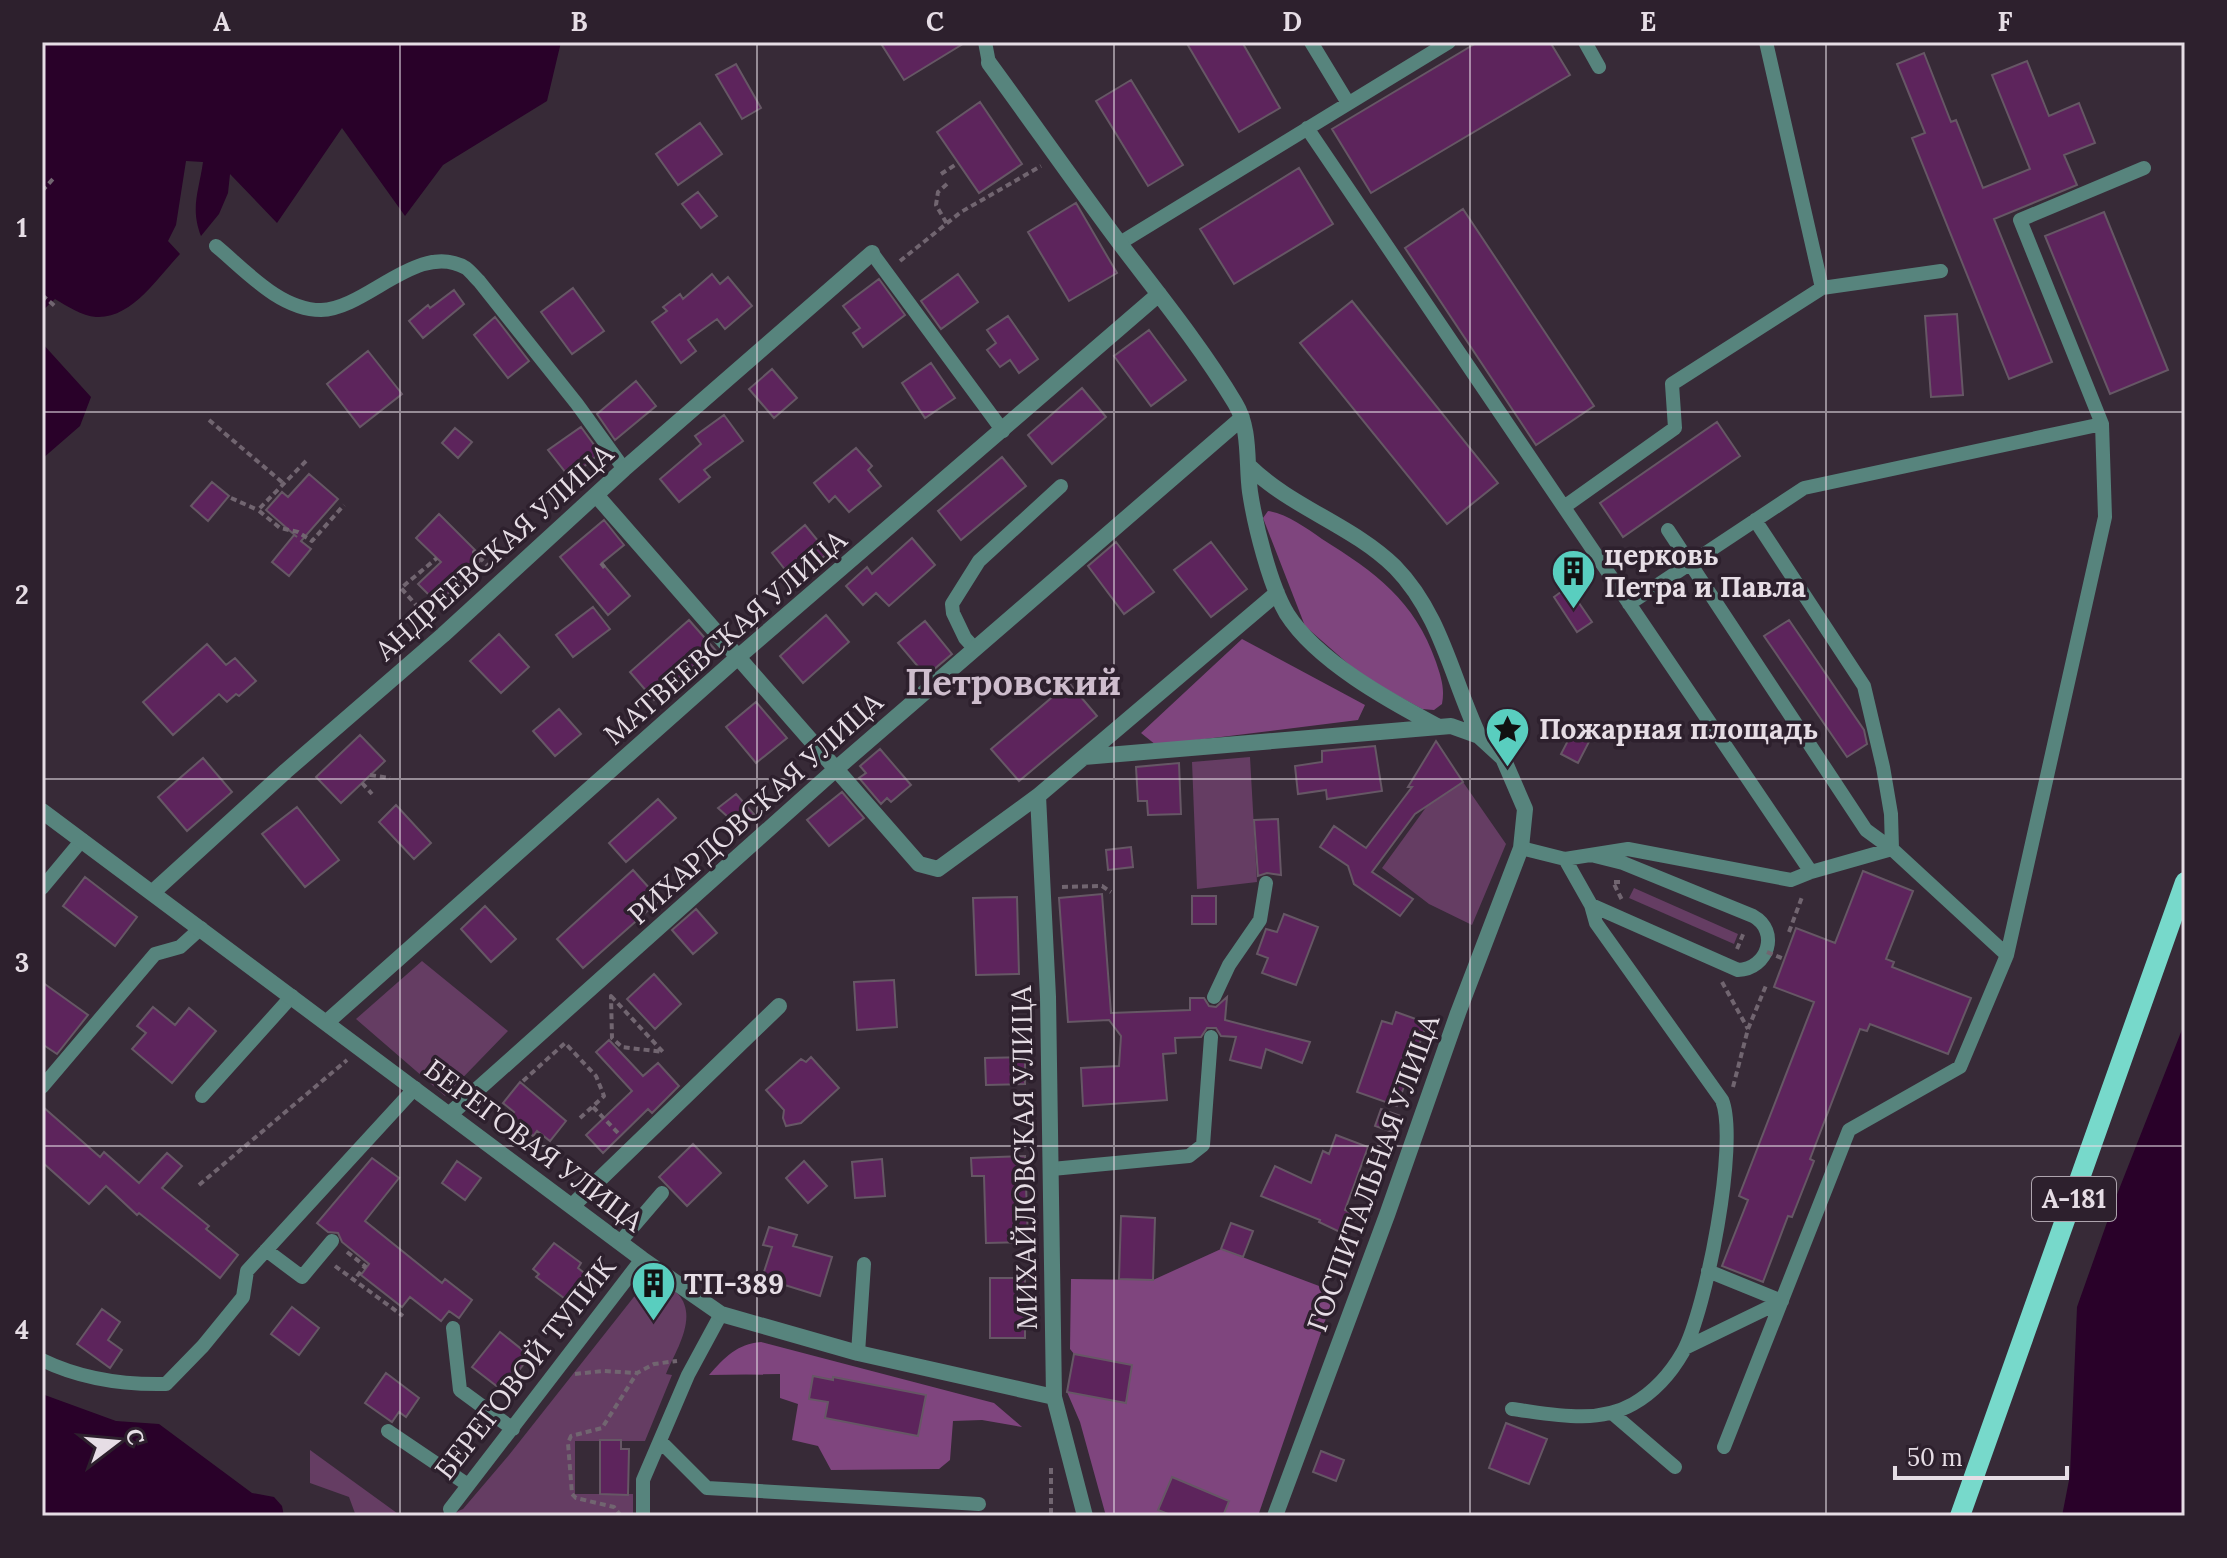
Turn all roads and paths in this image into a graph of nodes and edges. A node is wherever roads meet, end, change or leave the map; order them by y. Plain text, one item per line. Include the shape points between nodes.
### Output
1 (985, 42) edge
2 (1311, 42) edge
3 (1449, 42) edge
4 (1585, 42) edge
5 (1766, 42) edge
6 (989, 63) joint
7 (1599, 67) dead end
8 (1348, 103) junction
9 (1307, 128) junction
10 (1057, 157) junction
11 (958, 163) dead end
12 (2144, 168) dead end
13 (941, 174) dead end
14 (53, 179) dead end
15 (947, 184) dead end
16 (42, 191) edge
17 (947, 224) junction
18 (1120, 243) junction
19 (216, 246) dead end
20 (872, 253) joint
21 (1941, 271) dead end
22 (886, 273) junction
23 (1822, 288) junction
24 (1159, 294) junction
25 (42, 295) edge
26 (56, 307) dead end
27 (1242, 418) junction
28 (209, 420) dead end
29 (2102, 424) junction
30 (1003, 431) junction
31 (306, 461) dead end
32 (1249, 466) junction
33 (624, 469) junction
34 (283, 483) junction
35 (1061, 486) dead end
36 (597, 496) junction
37 (231, 498) dead end
38 (344, 505) dead end
39 (1564, 507) junction
40 (258, 510) junction
41 (1755, 520) junction
42 (1668, 530) dead end
43 (437, 558) dead end
44 (601, 563) dead end
45 (1691, 563) junction
46 (607, 571) dead end
47 (1277, 593) junction
48 (1629, 604) junction
49 (443, 635) junction
50 (975, 649) junction
51 (737, 658) junction
52 (1438, 727) junction
53 (1479, 736) junction
54 (1084, 757) junction
55 (836, 769) junction
56 (370, 775) dead end
57 (390, 778) dead end
58 (362, 783) dead end
59 (372, 794) dead end
60 (1038, 796) junction
61 (42, 811) edge
62 (82, 840) junction
63 (1521, 848) junction
64 (1892, 849) junction
65 (1592, 855) junction
66 (1565, 859) junction
67 (1614, 861) junction
68 (1811, 872) junction
69 (2185, 882) edge
70 (1266, 883) dead end
71 (42, 888) edge
72 (1043, 888) junction
73 (153, 892) junction
74 (1111, 892) dead end
75 (1591, 905) junction
76 (201, 928) junction
77 (1789, 932) dead end
78 (1767, 952) junction
79 (2007, 955) junction
80 (1784, 959) dead end
81 (1726, 973) dead end
82 (1767, 983) dead end
83 (292, 996) junction
84 (611, 996) joint
85 (1214, 997) dead end
86 (779, 1006) dead end
87 (327, 1022) junction
88 (1748, 1029) junction
89 (1211, 1037) dead end
90 (361, 1048) junction
91 (523, 1081) dead end
92 (42, 1087) edge
93 (415, 1088) junction
94 (202, 1096) dead end
95 (593, 1107) junction
96 (1726, 1110) junction
97 (450, 1114) junction
98 (579, 1119) dead end
99 (628, 1132) dead end
100 (1052, 1169) junction
101 (199, 1185) dead end
102 (662, 1193) dead end
103 (572, 1206) junction
104 (332, 1241) joint
105 (620, 1242) junction
106 (266, 1250) junction
107 (321, 1255) junction
108 (642, 1259) junction
109 (864, 1264) dead end
110 (1708, 1271) junction
111 (354, 1280) junction
112 (1782, 1301) junction
113 (721, 1314) junction
114 (403, 1316) dead end
115 (453, 1328) dead end
116 (1685, 1348) junction
117 (858, 1353) junction
118 (699, 1358) junction
119 (42, 1360) edge
120 (637, 1373) junction
121 (553, 1376) junction
122 (1054, 1397) junction
123 (1512, 1409) dead end
124 (1612, 1413) junction
125 (513, 1429) junction
126 (388, 1431) dead end
127 (660, 1441) junction
128 (1724, 1447) dead end
129 (1051, 1465) dead end
130 (1675, 1467) dead end
131 (468, 1485) junction
132 (979, 1504) dead end
133 (450, 1509) dead end
134 (621, 1516) edge
135 (643, 1516) edge
136 (1051, 1516) edge
137 (1085, 1516) edge
138 (1275, 1516) edge
139 (1960, 1516) edge

1 - 6 lane
2 - 8 lane
3 - 8 lane
4 - 7 lane
5 - 23 lane
6 - 10 street
8 - 9 lane
9 - 18 lane
9 - 39 lane
10 - 17 path
10 - 18 street
11 - 13 path
12 - 29 lane via 2020,220
14 - 16 path
15 - 17 path via 938,192 936,205
17 - 22 path
18 - 24 street
19 - 33 lane via 272,292 320,310 341,305 415,267 442,262 465,267
20 - 22 lane
20 - 33 street, АНДРЕЕВСКАЯ УЛИЦА
21 - 23 lane
22 - 30 lane
23 - 39 lane via 1672,384 1675,428
24 - 27 street
24 - 30 street, МАТВЕЕВСКАЯ УЛИЦА
25 - 26 path
27 - 32 street
27 - 50 street, РИХАРДОВСКАЯ УЛИЦА
28 - 34 path
29 - 41 lane via 1804,488
29 - 79 lane via 2105,517
30 - 51 street, МАТВЕЕВСКАЯ УЛИЦА
31 - 34 path
32 - 47 street via 1254,513
32 - 53 street via 1395,568 1431,617
33 - 36 street, АНДРЕЕВСКАЯ УЛИЦА
34 - 40 path
35 - 50 lane via 979,561 952,604
36 - 49 street, АНДРЕЕВСКАЯ УЛИЦА
36 - 51 street
37 - 40 path
38 - 40 path via 312,541 280,528
39 - 48 lane
41 - 45 lane
41 - 64 lane via 1864,686 1883,767
42 - 45 lane
43 - 49 path via 401,588
44 - 46 path
45 - 48 lane
45 - 64 lane via 1866,830
47 - 52 street via 1299,630 1333,661
47 - 54 street
48 - 68 lane
49 - 73 street, АНДРЕЕВСКАЯ УЛИЦА
50 - 55 street, РИХАРДОВСКАЯ УЛИЦА
51 - 55 street
51 - 87 street, МАТВЕЕВСКАЯ УЛИЦА
52 - 53 street
52 - 54 street
53 - 63 street via 1503,758 1525,809
54 - 60 street
55 - 60 street via 919,864 938,869
55 - 97 street, РИХАРДОВСКАЯ УЛИЦА
56 - 57 path
58 - 59 path
60 - 72 street, МИХАЙЛОВСКАЯ УЛИЦА
61 - 62 street, БЕРЕГОВАЯ УЛИЦА
62 - 71 lane
62 - 73 street, БЕРЕГОВАЯ УЛИЦА
63 - 66 lane
63 - 138 street, ГОСПИТАЛЬНАЯ УЛИЦА
64 - 68 lane
64 - 79 lane
65 - 66 lane
65 - 67 lane
65 - 68 lane via 1628,849 1791,880
66 - 75 lane
67 - 75 path via 1613,882
67 - 78 lane via 1759,920 1768,936
68 - 77 path
69 - 139 main road, А-181
70 - 85 lane via 1260,920
72 - 74 path via 1089,885
72 - 100 street, МИХАЙЛОВСКАЯ УЛИЦА
73 - 76 street, БЕРЕГОВАЯ УЛИЦА
75 - 78 lane via 1738,970 1749,969
75 - 96 lane via 1596,923
76 - 83 street, БЕРЕГОВАЯ УЛИЦА
76 - 92 lane via 180,947 155,954
78 - 80 path, bridge
79 - 112 lane via 1960,1067 1849,1130
81 - 88 path via 1722,982
82 - 88 path
83 - 87 street, БЕРЕГОВАЯ УЛИЦА
83 - 94 lane
84 - 84 path via 632,1019 663,1052 622,1047 612,1038
86 - 103 street
87 - 90 street, БЕРЕГОВАЯ УЛИЦА
88 - 96 path
89 - 100 lane via 1203,1145 1197,1152
90 - 93 street, БЕРЕГОВАЯ УЛИЦА
90 - 101 path
91 - 95 path via 565,1043 596,1076 604,1096
93 - 97 street, БЕРЕГОВАЯ УЛИЦА
93 - 106 lane
95 - 98 path
95 - 99 path via 622,1137
96 - 110 lane via 1726,1172
97 - 103 street, БЕРЕГОВАЯ УЛИЦА
100 - 122 street, МИХАЙЛОВСКАЯ УЛИЦА
102 - 105 lane
103 - 105 street, БЕРЕГОВАЯ УЛИЦА
104 - 107 lane
104 - 111 path via 365,1266
105 - 108 street, БЕРЕГОВАЯ УЛИЦА
106 - 107 lane via 302,1277
106 - 119 lane via 247,1271 243,1297 166,1384 92,1378
107 - 111 path
108 - 113 street, БЕРЕГОВАЯ УЛИЦА
108 - 121 lane, БЕРЕГОВОЙ ТУПИК
109 - 117 lane
110 - 112 lane
110 - 116 lane
111 - 114 path
112 - 116 lane
112 - 128 lane
113 - 117 street, БЕРЕГОВАЯ УЛИЦА
113 - 118 lane
115 - 125 lane via 460,1390
116 - 124 lane via 1661,1382
117 - 122 street, БЕРЕГОВАЯ УЛИЦА
118 - 120 path via 654,1364
118 - 127 lane
120 - 121 path
120 - 134 path via 602,1428 571,1436 568,1443 572,1494 614,1507
121 - 125 lane, БЕРЕГОВОЙ ТУПИК
122 - 137 street, МИХАЙЛОВСКАЯ УЛИЦА
123 - 124 lane via 1592,1417
124 - 130 lane
125 - 131 lane, БЕРЕГОВОЙ ТУПИК
126 - 131 lane
127 - 132 lane via 707,1488
127 - 135 lane via 643,1480
129 - 136 path
131 - 133 lane, БЕРЕГОВОЙ ТУПИК

